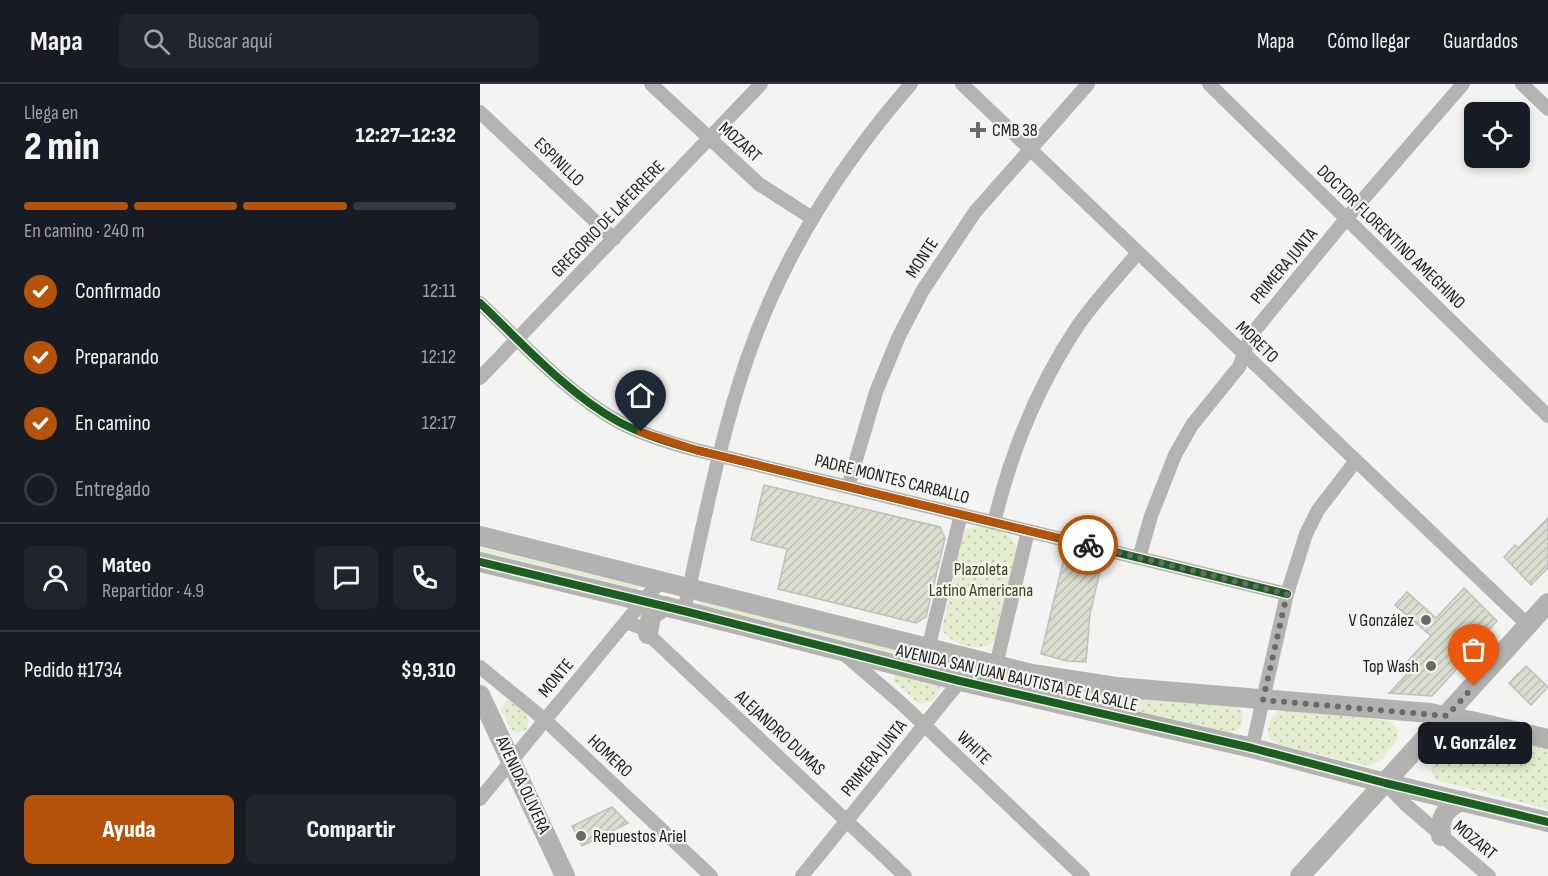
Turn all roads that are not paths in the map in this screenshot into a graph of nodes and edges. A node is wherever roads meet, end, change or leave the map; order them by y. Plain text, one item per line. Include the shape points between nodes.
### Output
1 (651, 84) edge
2 (761, 84) edge
3 (911, 84) edge
4 (962, 84) edge
5 (1088, 84) edge
6 (1209, 84) edge
7 (1463, 84) edge
8 (1522, 84) edge
9 (1548, 109) edge
10 (480, 112) edge
11 (709, 139) junction
12 (1030, 150) junction
13 (812, 218) junction
14 (1346, 219) junction
15 (614, 239) junction
16 (1138, 253) junction
17 (480, 303) edge
18 (518, 339) junction
19 (1244, 354) junction
20 (480, 378) edge
21 (1548, 416) edge
22 (720, 455) junction
23 (1355, 462) junction
24 (848, 487) junction
25 (961, 514) junction
26 (994, 523) junction
27 (1028, 531) junction
28 (480, 536) edge
29 (1139, 558) junction
30 (480, 562) edge
31 (661, 581) junction
32 (690, 588) junction
33 (1287, 594) junction
34 (643, 601) junction
35 (1548, 603) edge
36 (665, 606) junction
37 (684, 610) junction
38 (626, 622) junction
39 (1528, 626) junction
40 (648, 634) junction
41 (838, 649) junction
42 (928, 649) junction
43 (966, 658) junction
44 (996, 665) junction
45 (480, 667) edge
46 (960, 681) junction
47 (480, 695) edge
48 (1263, 700) junction
49 (1447, 716) junction
50 (545, 720) junction
51 (923, 725) junction
52 (1548, 739) edge
53 (1252, 748) junction
54 (512, 760) junction
55 (1385, 783) junction
56 (480, 799) edge
57 (1462, 801) junction
58 (846, 820) junction
59 (1548, 822) edge
60 (1442, 836) junction
61 (565, 876) edge
62 (711, 876) edge
63 (802, 876) edge
64 (905, 876) edge
65 (1083, 876) edge
66 (1300, 876) edge
67 (1489, 876) edge

1 - 11 street, MOZART
2 - 11 street, GREGORIO DE LAFERRERE
3 - 13 street via 866,136
4 - 12 street, MORETO
5 - 12 street, MONTE
6 - 14 street, DOCTOR FLORENTINO AMEGHINO
7 - 14 street, PRIMERA JUNTA
8 - 9 street
10 - 15 street, ESPINILLO
11 - 13 street, MOZART via 759,184
11 - 15 street, GREGORIO DE LAFERRERE
12 - 16 street, MORETO
12 - 24 street, MONTE via 975,212 923,290 876,392
13 - 22 street via 755,337
14 - 19 street, PRIMERA JUNTA via 1251,335
14 - 21 street, DOCTOR FLORENTINO AMEGHINO
15 - 18 street, GREGORIO DE LAFERRERE
16 - 19 street, MORETO
16 - 26 street via 1093,305 1048,376 1019,438
17 - 18 street
18 - 20 street, GREGORIO DE LAFERRERE
18 - 22 street, PADRE MONTES CARBALLO via 572,389 620,422 657,438
19 - 23 street, MORETO
19 - 29 street, PRIMERA JUNTA via 1175,455
22 - 24 street, PADRE MONTES CARBALLO
22 - 32 street
23 - 33 street via 1312,521
23 - 39 street, MORETO
24 - 25 street, PADRE MONTES CARBALLO
25 - 26 street, PADRE MONTES CARBALLO
25 - 42 street
26 - 27 street, PADRE MONTES CARBALLO
27 - 29 street, PADRE MONTES CARBALLO
27 - 44 street
28 - 31 street, AVENIDA SAN JUAN BAUTISTA DE LA SALLE
29 - 33 street, PADRE MONTES CARBALLO
30 - 34 street, AVENIDA SAN JUAN BAUTISTA DE LA SALLE
31 - 32 street, AVENIDA SAN JUAN BAUTISTA DE LA SALLE
31 - 34 street, MONTE
32 - 37 street
32 - 42 street, AVENIDA SAN JUAN BAUTISTA DE LA SALLE
33 - 48 street
34 - 36 street, AVENIDA SAN JUAN BAUTISTA DE LA SALLE
34 - 38 street, MONTE
35 - 39 street
36 - 37 street, AVENIDA SAN JUAN BAUTISTA DE LA SALLE
36 - 40 street via 651,615
37 - 41 street, AVENIDA SAN JUAN BAUTISTA DE LA SALLE
38 - 40 street, ALEJANDRO DUMAS
38 - 50 street, MONTE
39 - 49 street
40 - 58 street, ALEJANDRO DUMAS
41 - 46 street, AVENIDA SAN JUAN BAUTISTA DE LA SALLE
41 - 51 street, WHITE
42 - 43 street, AVENIDA SAN JUAN BAUTISTA DE LA SALLE
43 - 44 street, AVENIDA SAN JUAN BAUTISTA DE LA SALLE
43 - 46 street, PRIMERA JUNTA
44 - 48 street, AVENIDA SAN JUAN BAUTISTA DE LA SALLE via 1116,687
45 - 50 street, HOMERO
46 - 51 street, PRIMERA JUNTA
46 - 53 street, AVENIDA SAN JUAN BAUTISTA DE LA SALLE
47 - 54 street, AVENIDA OLIVERA
48 - 49 street, AVENIDA SAN JUAN BAUTISTA DE LA SALLE
48 - 53 street
49 - 52 street, AVENIDA SAN JUAN BAUTISTA DE LA SALLE
49 - 55 street
50 - 54 street, MONTE
50 - 62 street, HOMERO
51 - 58 street, PRIMERA JUNTA
51 - 65 street, WHITE
53 - 55 street, AVENIDA SAN JUAN BAUTISTA DE LA SALLE
54 - 56 street, MONTE
54 - 61 street, AVENIDA OLIVERA
55 - 57 street, AVENIDA SAN JUAN BAUTISTA DE LA SALLE
55 - 60 street, MOZART
55 - 66 street
57 - 59 street, AVENIDA SAN JUAN BAUTISTA DE LA SALLE
57 - 60 street via 1444,814
58 - 63 street, PRIMERA JUNTA
58 - 64 street, ALEJANDRO DUMAS
60 - 67 street, MOZART

